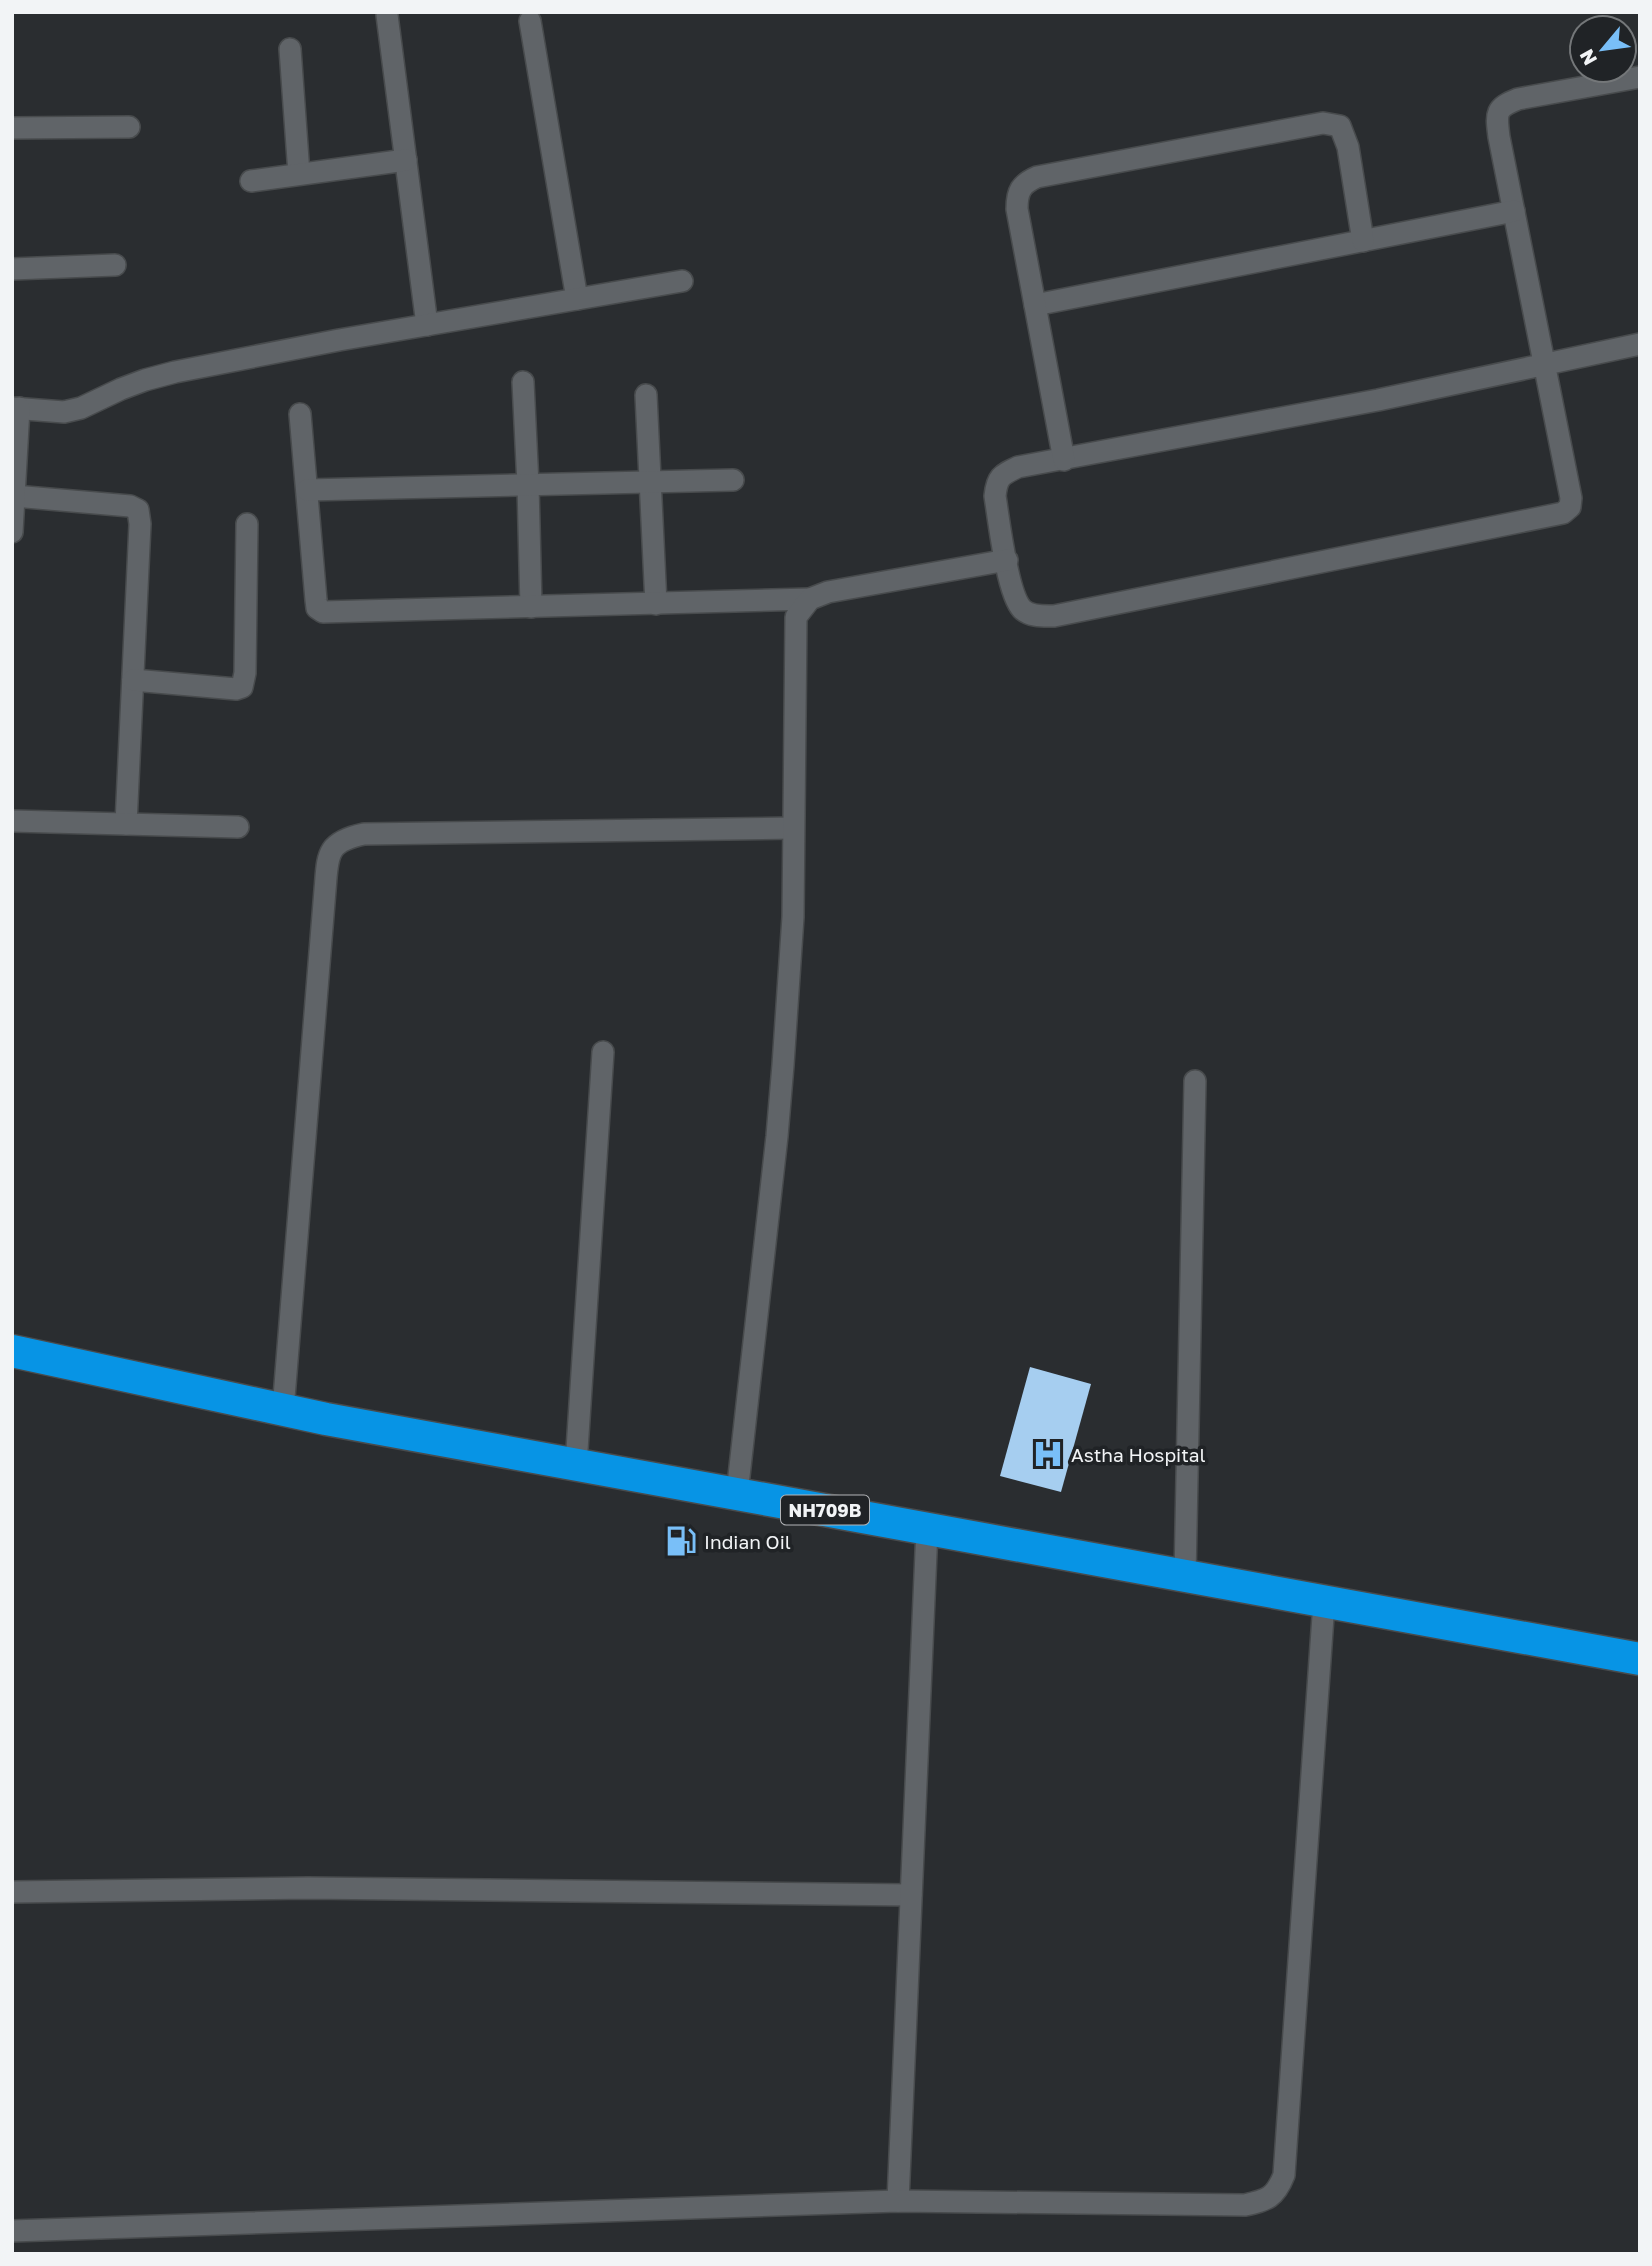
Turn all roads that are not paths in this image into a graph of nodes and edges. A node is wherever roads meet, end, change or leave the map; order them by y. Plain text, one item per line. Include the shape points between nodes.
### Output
1 (387, 15) dead end
2 (530, 21) dead end
3 (290, 49) dead end
4 (1640, 77) edge
5 (129, 127) dead end
6 (12, 128) edge
7 (406, 160) junction
8 (299, 174) junction
9 (251, 181) dead end
10 (1514, 211) junction
11 (1363, 241) junction
12 (115, 265) dead end
13 (12, 269) edge
14 (682, 281) dead end
15 (577, 299) junction
16 (1035, 305) junction
17 (427, 325) junction
18 (1640, 344) edge
19 (1545, 363) junction
20 (523, 382) dead end
21 (646, 395) dead end
22 (16, 408) edge
23 (300, 414) dead end
24 (1064, 460) junction
25 (733, 480) dead end
26 (650, 482) junction
27 (528, 485) junction
28 (307, 490) junction
29 (14, 496) junction
30 (247, 524) dead end
31 (12, 532) edge
32 (1007, 560) junction
33 (810, 599) junction
34 (656, 604) junction
35 (531, 607) junction
36 (133, 680) junction
37 (12, 821) edge
38 (126, 824) junction
39 (238, 827) dead end
40 (793, 828) junction
41 (603, 1052) dead end
42 (1195, 1081) dead end
43 (12, 1351) edge
44 (283, 1410) junction
45 (576, 1465) junction
46 (737, 1494) junction
47 (927, 1529) junction
48 (1185, 1576) junction
49 (1324, 1602) junction
50 (1640, 1659) edge
51 (12, 1892) edge
52 (911, 1895) junction
53 (898, 2202) junction
54 (12, 2231) edge

1 - 7 street
2 - 15 street
3 - 8 street
4 - 10 street via 1503,105 1497,116 1499,137
5 - 6 street
7 - 8 street
7 - 17 street
8 - 9 street
10 - 11 street
10 - 19 street
11 - 16 street
11 - 16 street via 1348,147 1340,126 1332,124 1037,177 1025,182 1017,193
12 - 13 street
14 - 15 street
15 - 17 street
16 - 24 street
17 - 22 street via 174,372 64,412
18 - 19 street
19 - 24 street
19 - 32 street via 1571,498 1563,513 1054,616 1037,617 1023,610 1013,594
20 - 27 street
21 - 26 street
22 - 29 street
23 - 28 street
24 - 32 street via 1018,467 1002,474 996,484
25 - 26 street
26 - 27 street
26 - 34 street
27 - 28 street
27 - 35 street
28 - 35 street via 317,608 323,612
29 - 31 street
29 - 36 street via 138,510
30 - 36 street via 242,687
32 - 33 street
33 - 34 street
33 - 40 street via 796,617
34 - 35 street
36 - 38 street
37 - 38 street
38 - 39 street
40 - 44 street via 364,834 344,838 334,847 325,890
40 - 46 street via 793,917 778,1124
41 - 45 street
42 - 48 street
43 - 44 highway, NH709B
44 - 45 highway, NH709B
45 - 46 highway, NH709B
46 - 47 highway, NH709B
47 - 48 highway, NH709B
47 - 52 street
48 - 49 highway, NH709B
49 - 50 highway, NH709B
49 - 53 street via 1284,2175 1279,2189 1267,2200 1245,2205
51 - 52 street via 322,1888
52 - 53 street
53 - 54 street

